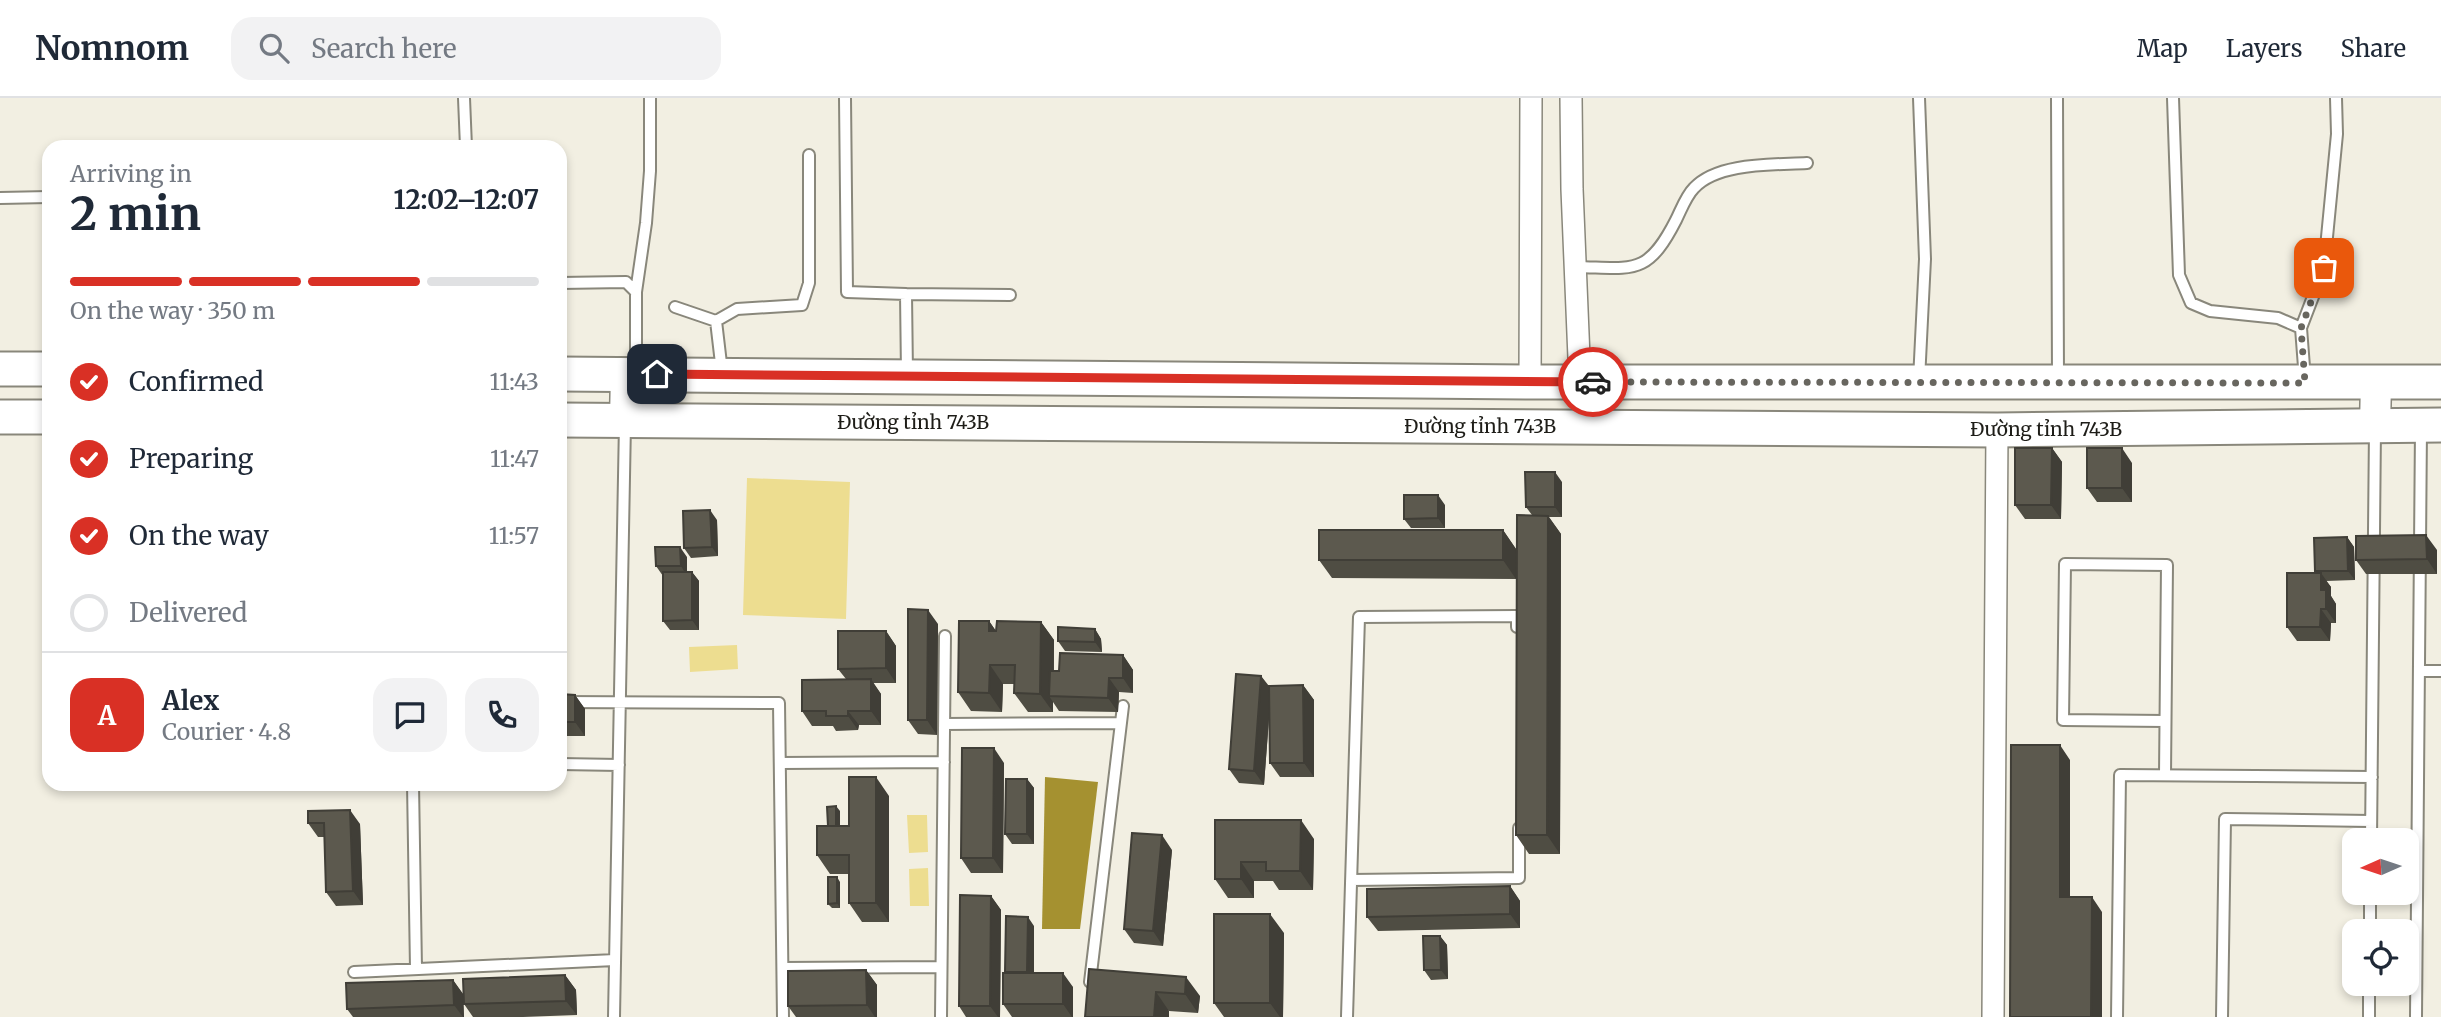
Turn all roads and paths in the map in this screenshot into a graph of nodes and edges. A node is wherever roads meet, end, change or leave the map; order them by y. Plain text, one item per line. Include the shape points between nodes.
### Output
1 (464, 98) edge
2 (650, 98) edge
3 (845, 98) edge
4 (1531, 98) edge
5 (1571, 98) edge
6 (1919, 98) edge
7 (2057, 98) edge
8 (2173, 98) edge
9 (2336, 98) edge
10 (466, 140) edge
11 (810, 155) dead end
12 (1807, 163) dead end
13 (42, 197) edge
14 (0, 198) edge
15 (1576, 267) junction
16 (567, 283) edge
17 (636, 292) junction
18 (906, 294) junction
19 (1010, 295) dead end
20 (675, 307) dead end
21 (716, 321) junction
22 (2301, 328) junction
23 (0, 369) edge
24 (42, 369) edge
25 (567, 374) edge
26 (631, 374) junction
27 (722, 375) junction
28 (907, 377) junction
29 (1530, 382) junction
30 (1580, 382) junction
31 (2376, 382) junction
32 (2441, 382) edge
33 (1919, 383) junction
34 (2305, 383) junction
35 (2059, 384) junction
36 (0, 417) edge
37 (42, 417) edge
38 (567, 420) edge
39 (625, 420) junction
40 (2431, 425) edge
41 (2375, 426) junction
42 (1997, 430) junction
43 (945, 636) dead end
44 (1517, 643) edge
45 (2419, 671) junction
46 (2441, 671) edge
47 (567, 702) edge
48 (620, 702) junction
49 (1123, 706) dead end
50 (2165, 721) junction
51 (1121, 723) junction
52 (944, 724) junction
53 (944, 762) junction
54 (780, 763) junction
55 (567, 764) edge
56 (619, 765) junction
57 (2165, 775) junction
58 (2372, 777) junction
59 (413, 791) edge
60 (2371, 821) junction
61 (1519, 823) edge
62 (2371, 828) edge
63 (1351, 880) junction
64 (615, 960) junction
65 (941, 967) junction
66 (783, 968) junction
67 (416, 969) junction
68 (354, 972) dead end
69 (1089, 990) edge
70 (2370, 996) edge
71 (614, 1017) edge
72 (783, 1017) edge
73 (941, 1017) edge
74 (1347, 1017) edge
75 (1993, 1017) edge
76 (2118, 1017) edge
77 (2222, 1017) edge
78 (2369, 1017) edge
79 (2416, 1017) edge

1 - 10 lane
2 - 17 lane via 648,197
3 - 18 lane via 847,292
4 - 29 street
5 - 15 street
6 - 33 lane via 1925,259
7 - 35 lane
8 - 22 lane via 2179,275 2191,303 2210,311 2278,318
9 - 22 lane via 2337,134 2324,268
11 - 21 lane via 809,283 802,305 737,309
12 - 15 lane via 1744,167 1717,174 1694,187 1662,247 1646,263 1626,268
13 - 14 lane
15 - 30 street
16 - 17 lane via 626,282
17 - 26 lane
18 - 19 lane
18 - 28 lane
20 - 21 lane
21 - 27 lane
22 - 34 lane
23 - 24 main road
25 - 26 main road
26 - 27 main road
26 - 39 main road
27 - 28 main road
28 - 29 main road
29 - 30 main road
30 - 33 main road
31 - 32 main road
31 - 34 main road
31 - 41 main road
33 - 35 main road
34 - 35 main road
36 - 37 main road
38 - 39 main road, Đường tỉnh 743B
39 - 42 main road, Đường tỉnh 743B
39 - 48 lane
40 - 41 main road, Đường tỉnh 743B
40 - 45 lane
41 - 42 main road, Đường tỉnh 743B
41 - 58 lane
42 - 75 street
43 - 52 lane
44 - 63 lane via 1517,616 1359,617
45 - 46 lane
45 - 79 lane
47 - 48 lane
48 - 54 lane via 779,703
48 - 56 lane
49 - 51 lane
50 - 50 lane via 2167,565 2065,564 2063,720
50 - 57 lane
51 - 52 lane
51 - 69 lane
52 - 53 lane
53 - 54 lane
53 - 65 lane
54 - 66 lane
55 - 56 lane
56 - 64 lane
57 - 58 lane
57 - 76 lane via 2120,775
58 - 60 lane
59 - 67 lane
60 - 62 lane
60 - 77 lane via 2225,819
61 - 63 lane via 1519,878
63 - 74 lane
64 - 67 lane
64 - 71 lane
65 - 66 lane
65 - 73 lane
66 - 72 lane
67 - 68 lane
70 - 78 lane

